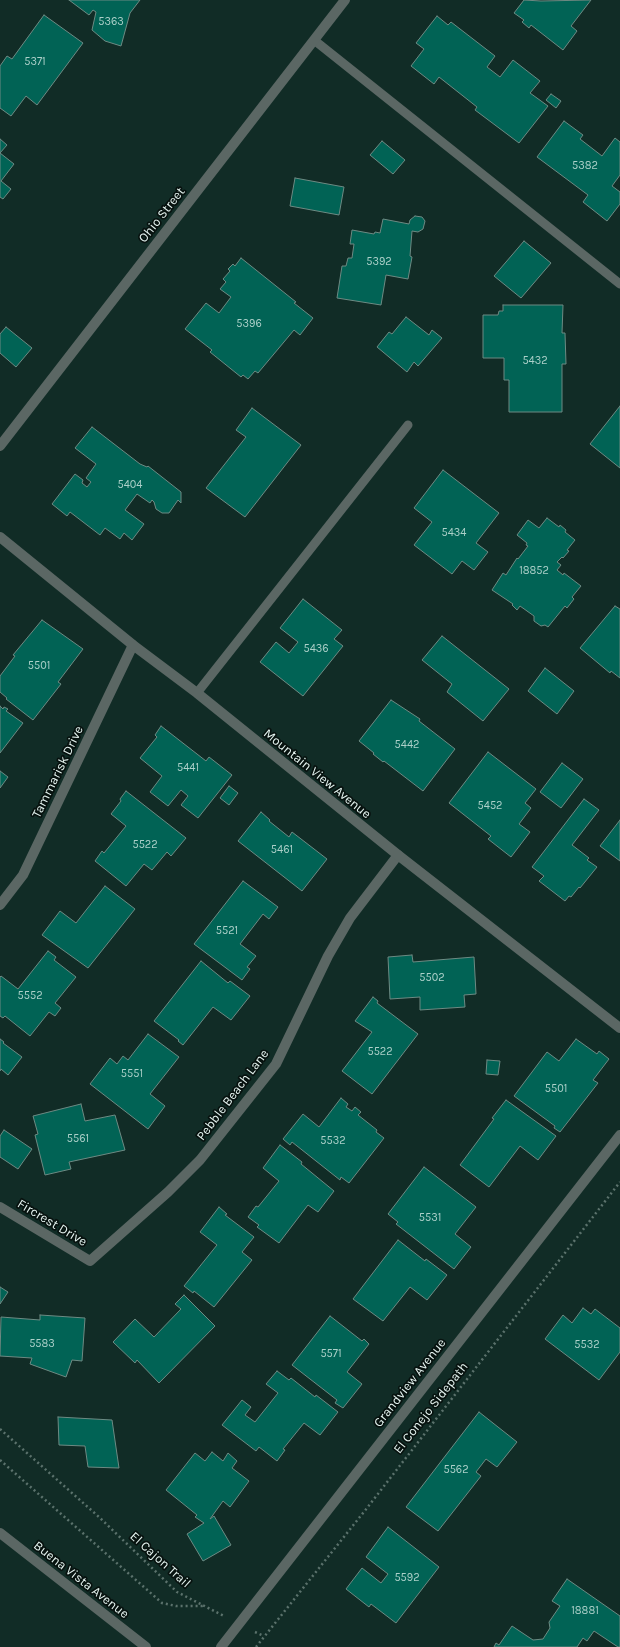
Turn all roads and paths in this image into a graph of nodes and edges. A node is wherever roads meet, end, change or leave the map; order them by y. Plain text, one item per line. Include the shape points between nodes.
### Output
1 (345, 0) edge
2 (314, 40) junction
3 (620, 284) edge
4 (408, 425) dead end
5 (0, 446) edge
6 (0, 537) edge
7 (133, 645) junction
8 (197, 693) junction
9 (398, 856) junction
10 (0, 906) edge
11 (620, 1028) edge
12 (620, 1135) edge
13 (620, 1182) edge
14 (0, 1207) edge
15 (90, 1261) joint
16 (0, 1429) edge
17 (0, 1460) edge
18 (0, 1533) edge
19 (256, 1646) edge
20 (146, 1647) edge
21 (221, 1647) edge

1 - 2 street, Ohio Street
2 - 3 lane
2 - 5 street, Ohio Street
4 - 8 lane
6 - 7 street, Mountain View Avenue
7 - 8 street, Mountain View Avenue
7 - 10 street, Tammarisk Drive via 23,875
8 - 9 street, Mountain View Avenue
9 - 11 street, Mountain View Avenue
9 - 15 street, Pebble Beach Lane via 350,918 328,956 276,1064 200,1160
12 - 21 street, Grandview Avenue
13 - 19 path, El Conejo Sidepath via 367,1508
14 - 15 street, Fircrest Drive
16 - 17 path, El Cajon Trail via 99,1517 177,1592 206,1606 176,1606 162,1603
18 - 20 street, Buena Vista Avenue

